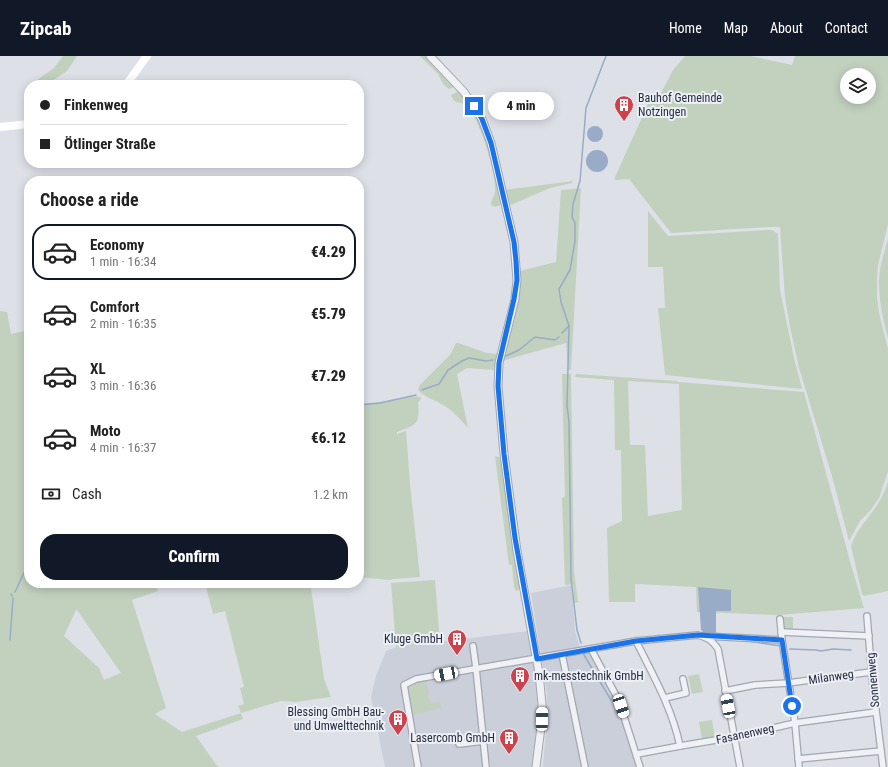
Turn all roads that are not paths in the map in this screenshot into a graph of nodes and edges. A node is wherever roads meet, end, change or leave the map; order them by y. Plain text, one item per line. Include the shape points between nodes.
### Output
1 (147, 56) edge
2 (430, 56) edge
3 (130, 80) edge
4 (24, 125) edge
5 (0, 127) edge
6 (867, 616) dead end
7 (780, 619) dead end
8 (781, 632) junction
9 (698, 635) junction
10 (869, 636) junction
11 (782, 640) junction
12 (636, 641) junction
13 (473, 646) dead end
14 (591, 648) junction
15 (562, 654) junction
16 (537, 659) junction
17 (476, 668) junction
18 (871, 672) junction
19 (766, 677) dead end
20 (682, 679) dead end
21 (788, 683) junction
22 (767, 684) junction
23 (725, 691) junction
24 (665, 698) junction
25 (876, 712) junction
26 (794, 723) junction
27 (734, 737) junction
28 (484, 742) junction
29 (459, 744) dead end
30 (680, 746) junction
31 (881, 751) junction
32 (637, 754) junction
33 (798, 759) junction
34 (418, 767) edge
35 (486, 767) edge
36 (536, 767) edge
37 (585, 767) edge
38 (640, 767) edge
39 (740, 767) edge
40 (799, 767) edge
41 (883, 767) edge

1 - 3 main road
2 - 16 street via 464,92 482,119 491,143 514,242 517,280 499,363 498,386 516,544
4 - 5 main road
6 - 10 street, Sonnenweg
7 - 8 street
8 - 10 street
8 - 11 street
9 - 11 street
9 - 12 street
9 - 23 street via 713,642 718,649
10 - 18 street, Sonnenweg
11 - 21 street
12 - 14 street
12 - 24 street
13 - 17 street
14 - 15 street
14 - 32 street via 619,701
15 - 16 street
15 - 37 street
16 - 17 street
16 - 36 street via 542,719
17 - 28 street
17 - 34 street via 416,680 404,685
18 - 21 street, Milanweg
18 - 25 street, Sonnenweg
19 - 22 street
20 - 24 street via 686,693
21 - 22 street, Milanweg
21 - 26 street
22 - 23 street, Milanweg
23 - 27 street
24 - 30 street
25 - 26 street, Fasanenweg
25 - 31 street, Sonnenweg
26 - 27 street, Fasanenweg
26 - 33 street
27 - 30 street, Fasanenweg
27 - 39 street
28 - 29 street
28 - 35 street
30 - 32 street, Fasanenweg
31 - 33 street
31 - 41 street, Sonnenweg
32 - 38 street
33 - 40 street

